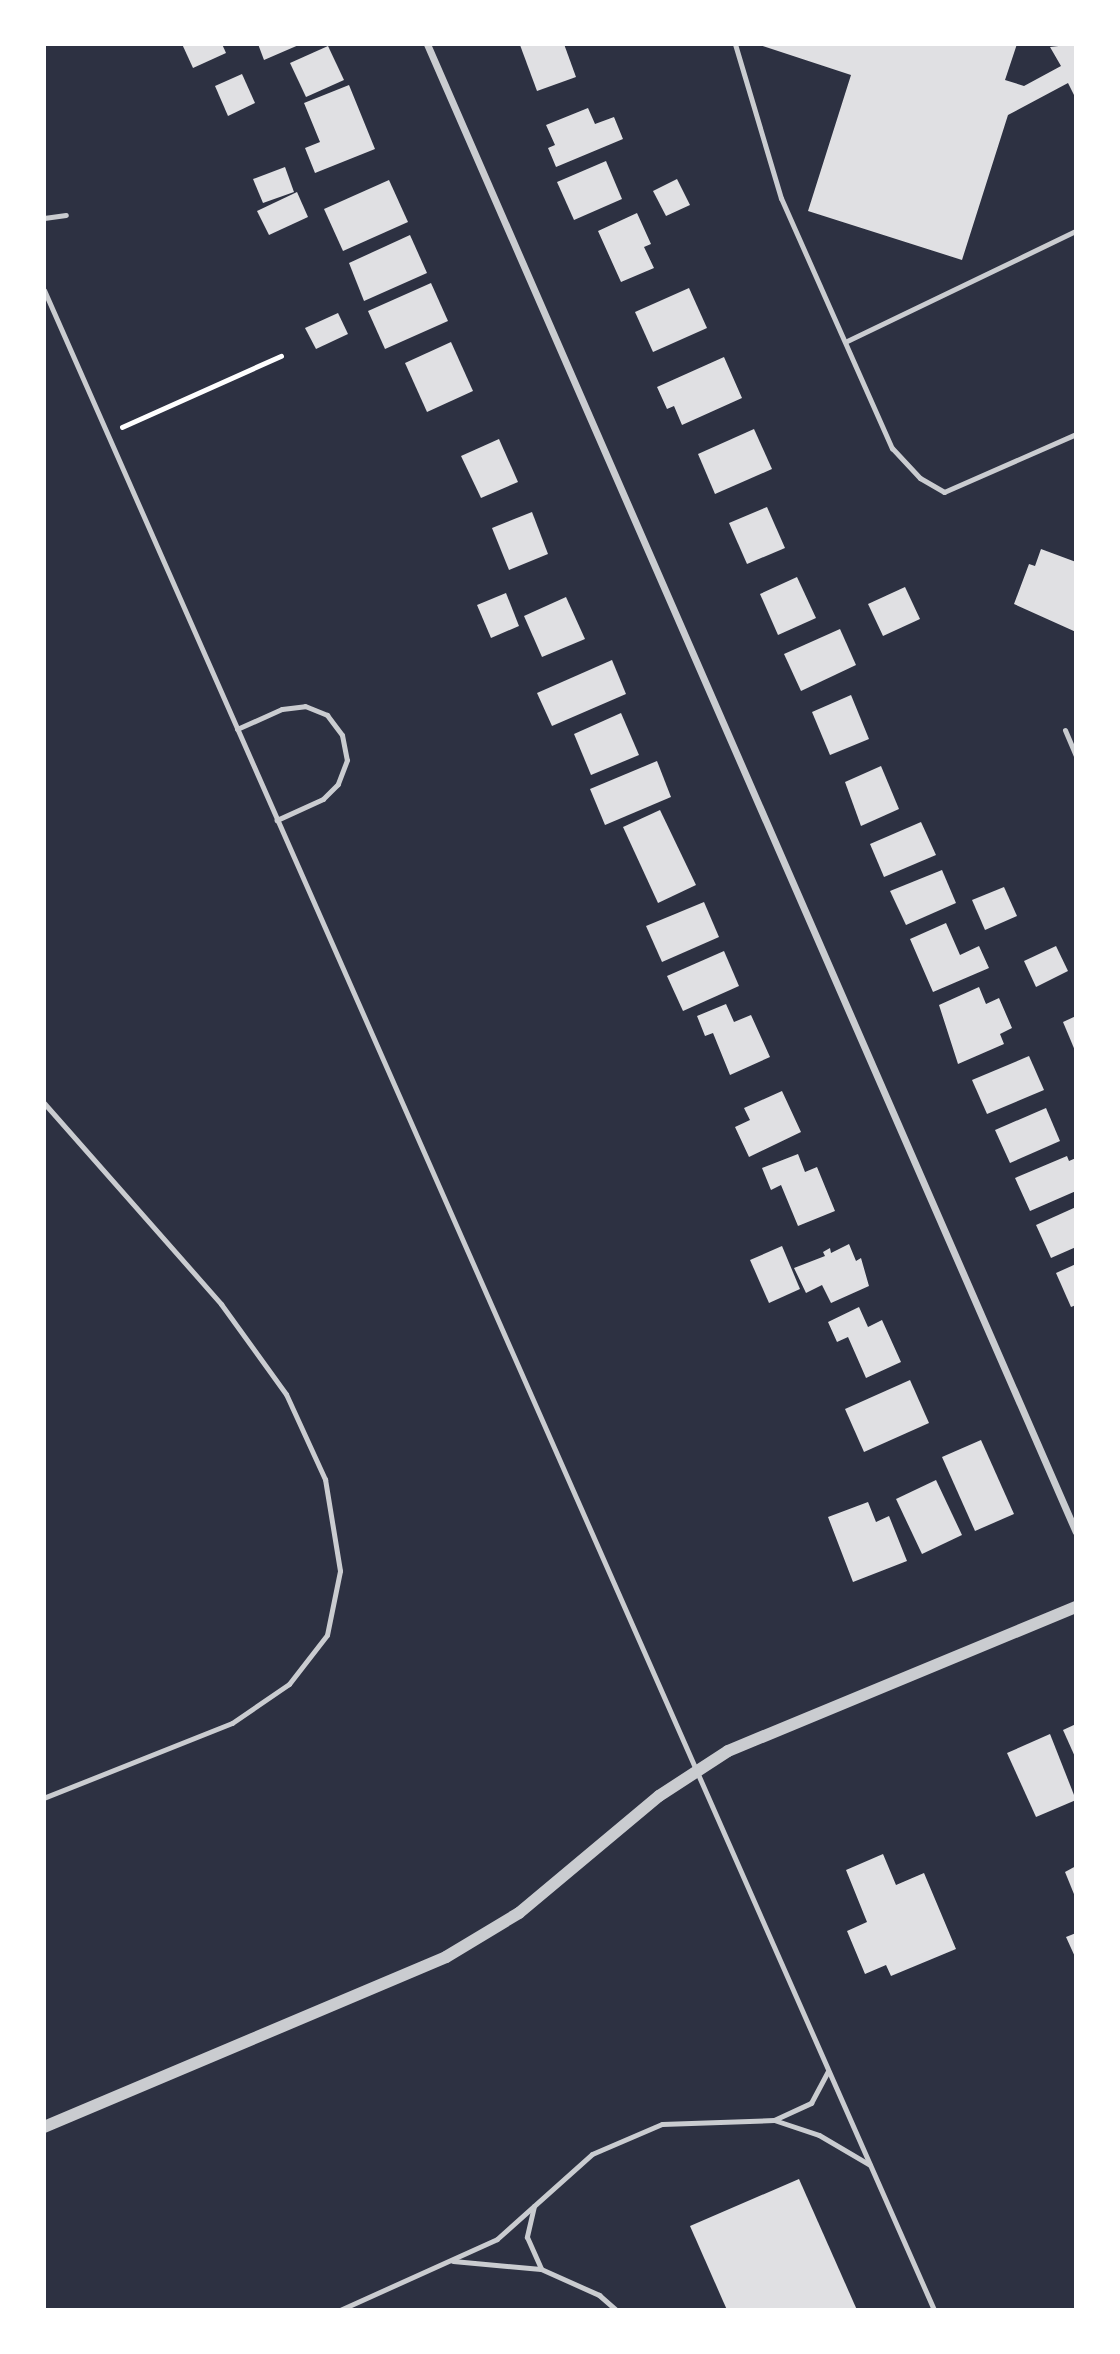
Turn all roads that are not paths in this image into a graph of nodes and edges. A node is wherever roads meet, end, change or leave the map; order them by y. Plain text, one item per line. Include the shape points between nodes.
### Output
1 (427, 44) edge
2 (735, 44) edge
3 (66, 215) dead end
4 (44, 218) edge
5 (1076, 231) edge
6 (44, 290) edge
7 (847, 341) junction
8 (1076, 434) edge
9 (237, 729) junction
10 (1065, 730) dead end
11 (1076, 756) edge
12 (277, 820) junction
13 (44, 1103) edge
14 (1076, 1532) edge
15 (1076, 1607) edge
16 (695, 1770) junction
17 (44, 1798) edge
18 (828, 2070) junction
19 (774, 2120) junction
20 (44, 2127) edge
21 (870, 2165) junction
22 (534, 2206) junction
23 (453, 2260) junction
24 (541, 2269) junction
25 (340, 2310) edge
26 (616, 2310) edge
27 (934, 2310) edge

1 - 14 street
2 - 7 lane via 781,198
3 - 4 lane
5 - 7 lane
6 - 9 lane
7 - 8 lane via 892,448 920,478 944,492
9 - 12 lane
9 - 12 lane via 282,709 305,706 327,715 342,735 347,760 338,784 323,799
10 - 11 lane
12 - 16 lane
13 - 17 lane via 221,1304 286,1394 325,1479 340,1571 327,1635 289,1684 232,1723
15 - 16 street via 761,1735
16 - 18 lane
16 - 20 street via 542,1896 482,1938
18 - 19 lane via 811,2104
18 - 21 lane
19 - 21 lane via 819,2135
19 - 22 lane via 662,2124 592,2154
21 - 27 lane
22 - 23 lane via 497,2239
22 - 24 lane via 527,2236
23 - 24 lane
23 - 25 lane
24 - 26 lane via 599,2295

